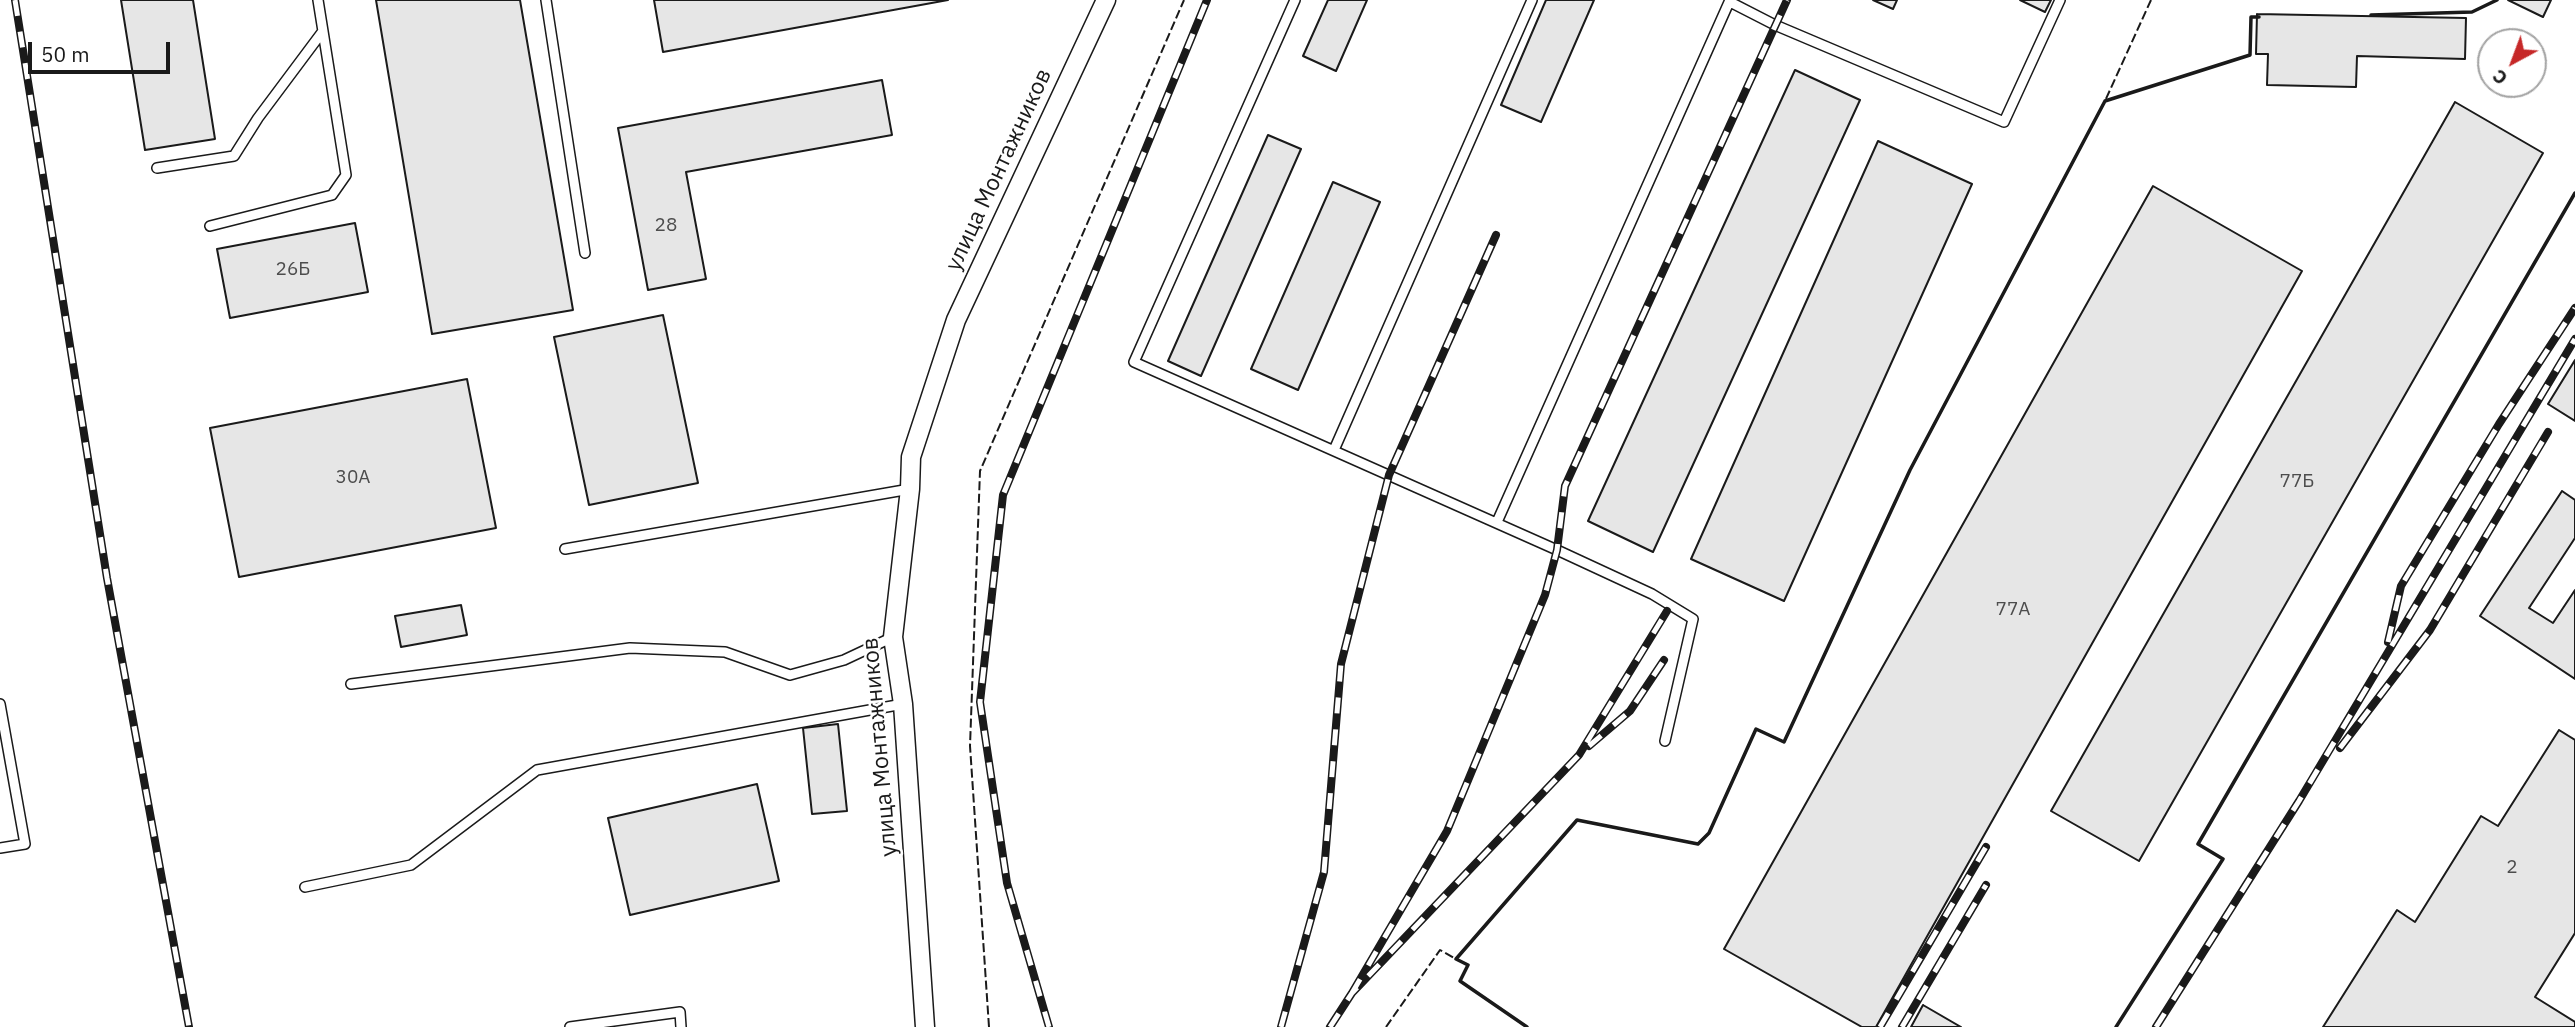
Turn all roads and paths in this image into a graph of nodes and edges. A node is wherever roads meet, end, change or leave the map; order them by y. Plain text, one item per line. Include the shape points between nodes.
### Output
1 (318, 0) edge
2 (545, 0) edge
3 (1106, 0) edge
4 (1294, 0) edge
5 (1532, 0) edge
6 (2060, 0) edge
7 (1730, 1) edge
8 (323, 31) junction
9 (157, 168) dead end
10 (210, 226) dead end
11 (585, 253) dead end
12 (1334, 450) junction
13 (910, 489) junction
14 (1497, 523) junction
15 (565, 549) dead end
16 (893, 637) junction
17 (351, 684) dead end
18 (0, 704) edge
19 (903, 704) junction
20 (1665, 741) dead end
21 (0, 848) edge
22 (305, 887) dead end
23 (570, 1027) edge
24 (681, 1027) edge
25 (925, 1027) edge

1 - 8 lane
2 - 11 lane
3 - 13 street, улица Монтажников via 956,320 911,457
4 - 12 lane via 1133,362
5 - 12 lane
6 - 7 lane via 2004,122 1775,25
7 - 14 lane
8 - 9 lane via 234,156
8 - 10 lane via 346,175 332,195
12 - 14 lane
13 - 15 lane
13 - 16 street, улица Монтажников
14 - 20 lane via 1652,594 1693,619
16 - 17 lane via 844,660 790,676 724,652 630,648
16 - 19 street, улица Монтажников
18 - 21 lane via 25,844
19 - 22 lane via 537,770 411,865
19 - 25 street, улица Монтажников
23 - 24 lane via 680,1012

